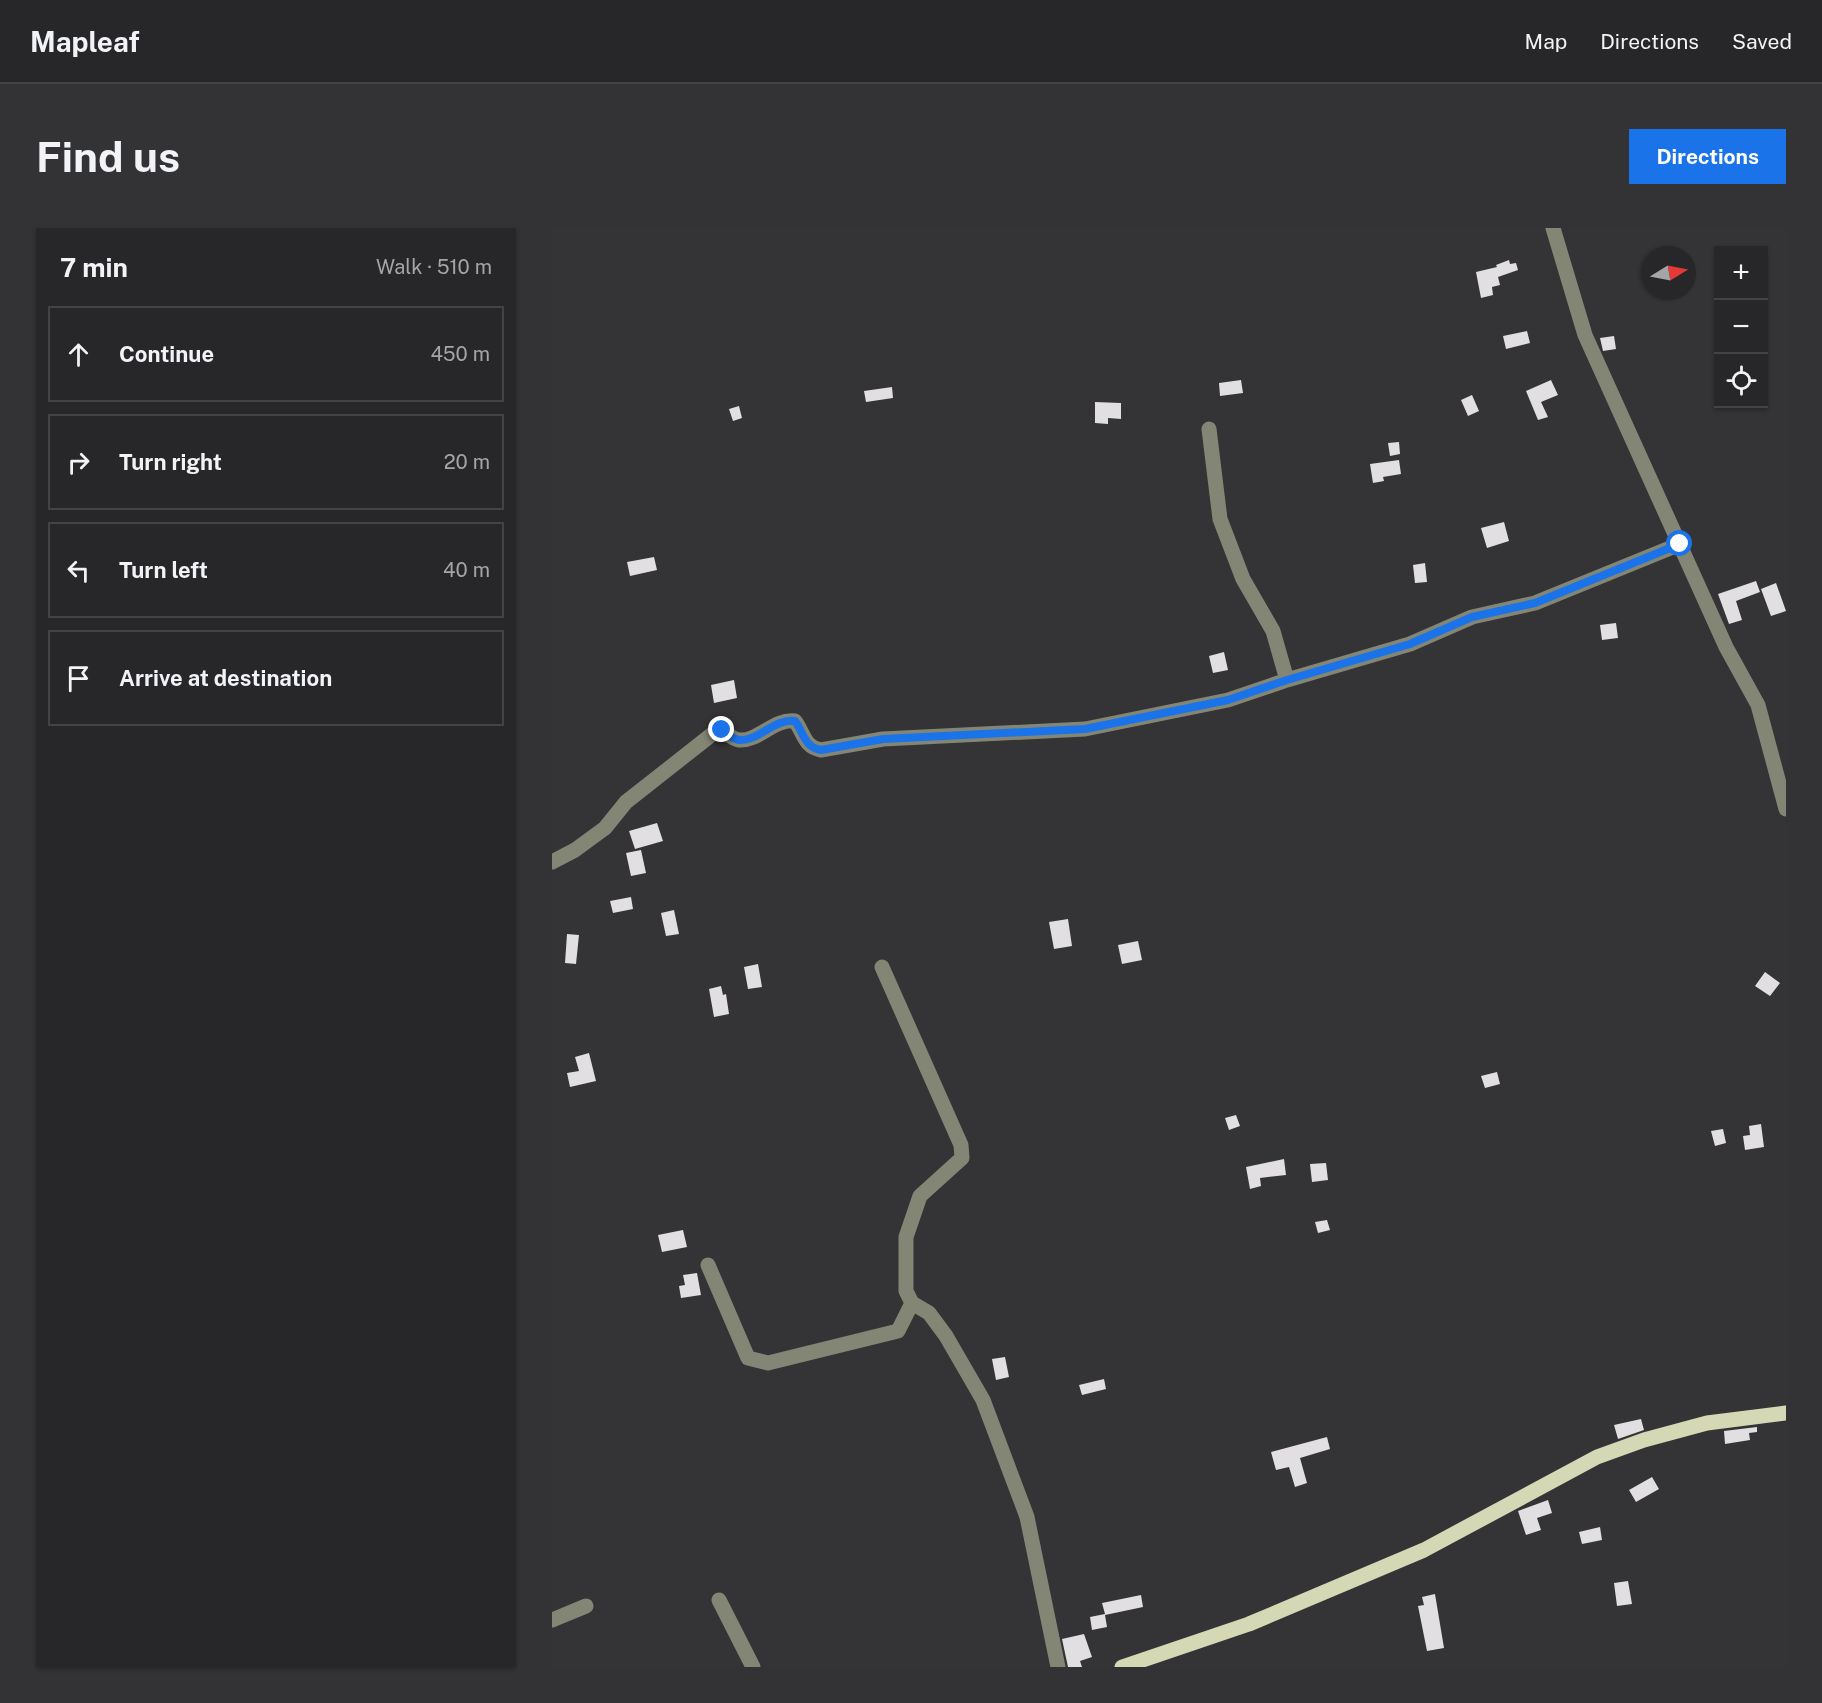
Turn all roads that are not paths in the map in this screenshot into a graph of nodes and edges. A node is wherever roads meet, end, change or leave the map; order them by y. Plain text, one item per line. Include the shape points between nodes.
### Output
1 (1553, 228) edge
2 (1209, 429) dead end
3 (1680, 544) junction
4 (1287, 680) junction
5 (1786, 809) edge
6 (552, 862) edge
7 (882, 967) dead end
8 (708, 1265) dead end
9 (912, 1303) junction
10 (1786, 1413) edge
11 (719, 1600) dead end
12 (586, 1606) dead end
13 (552, 1620) edge
14 (753, 1667) edge
15 (1058, 1667) edge
16 (1122, 1667) edge

1 - 3 street via 1585,335
2 - 4 street via 1220,519 1243,579 1273,631
3 - 4 street via 1535,603 1472,617 1410,644
3 - 5 street via 1726,647 1758,705
4 - 6 street via 1228,700 1085,729 883,739 821,750 806,742 795,721 770,726 752,737 737,740 722,730 626,802 605,828
7 - 9 street via 962,1145 962,1158 920,1196 906,1237 906,1291
8 - 9 street via 748,1358 768,1363 898,1331
9 - 15 street via 929,1313 946,1336 982,1400 1027,1517
10 - 16 main road via 1707,1423 1597,1457 1424,1550 1249,1624
11 - 14 street
12 - 13 street

